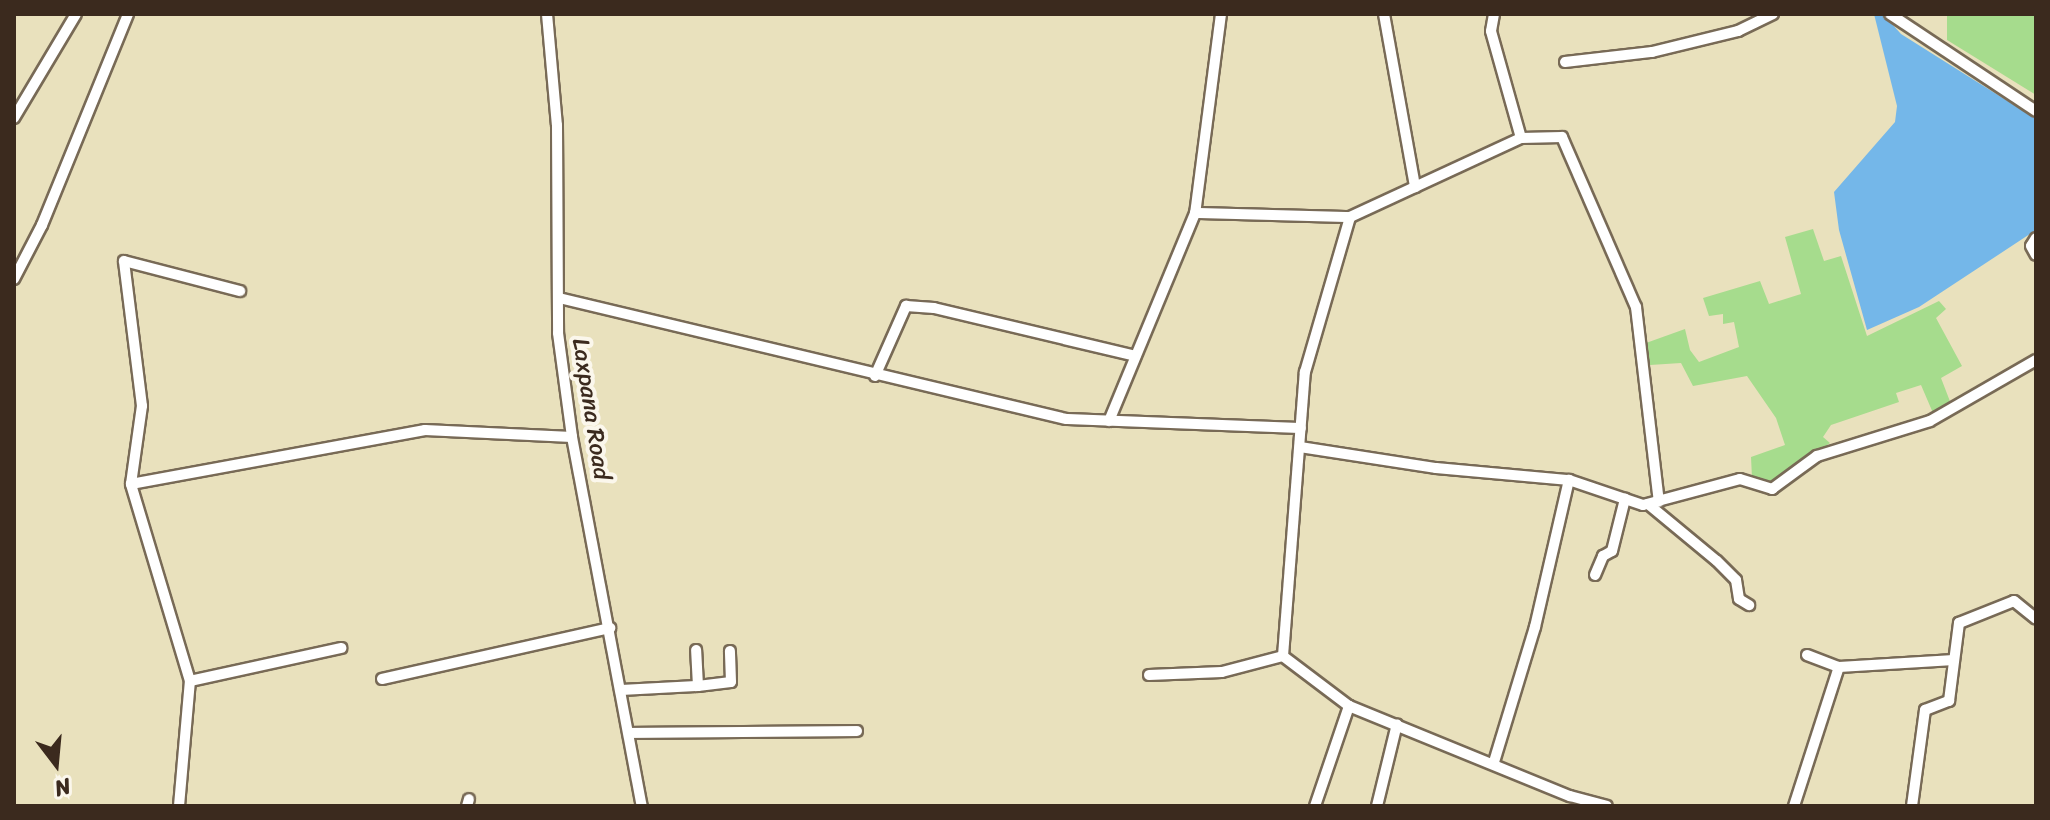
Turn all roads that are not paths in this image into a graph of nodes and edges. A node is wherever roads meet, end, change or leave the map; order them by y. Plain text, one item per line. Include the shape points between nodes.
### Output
1 (76, 14) edge
2 (128, 14) edge
3 (547, 14) edge
4 (1221, 14) edge
5 (1384, 14) edge
6 (1494, 14) edge
7 (1773, 14) edge
8 (1890, 14) edge
9 (1565, 62) dead end
10 (2036, 111) edge
11 (14, 118) edge
12 (1521, 138) junction
13 (1415, 187) junction
14 (1195, 213) junction
15 (1350, 217) junction
16 (2036, 238) edge
17 (2036, 255) edge
18 (14, 279) edge
19 (240, 291) dead end
20 (559, 298) junction
21 (1135, 356) junction
22 (2036, 360) edge
23 (875, 376) junction
24 (1109, 421) junction
25 (1301, 428) junction
26 (572, 437) junction
27 (1300, 447) junction
28 (1569, 480) junction
29 (131, 484) junction
30 (1625, 499) junction
31 (1654, 503) junction
32 (1595, 575) dead end
33 (1749, 605) dead end
34 (2036, 619) edge
35 (610, 628) junction
36 (341, 648) dead end
37 (696, 650) dead end
38 (730, 651) dead end
39 (1807, 655) dead end
40 (1283, 656) junction
41 (1954, 660) junction
42 (1839, 667) junction
43 (1149, 675) dead end
44 (382, 679) dead end
45 (190, 681) junction
46 (698, 686) junction
47 (621, 690) junction
48 (1349, 706) junction
49 (1397, 724) junction
50 (857, 731) dead end
51 (629, 733) junction
52 (1494, 762) junction
53 (179, 806) edge
54 (642, 806) edge
55 (1315, 806) edge
56 (1377, 806) edge
57 (1607, 806) edge
58 (1794, 806) edge
59 (1912, 806) edge

1 - 11 street
2 - 18 street via 42,225
3 - 20 street, Laxpana Road via 557,125
4 - 14 street
5 - 13 street
6 - 12 street via 1491,31
7 - 9 street via 1738,31 1652,52
8 - 10 street via 1902,27
12 - 13 street
12 - 31 street via 1562,137 1636,307
13 - 15 street
14 - 15 street
14 - 21 street
15 - 25 street via 1305,372
16 - 17 street via 2031,246
19 - 29 street via 124,261 142,406
20 - 23 street
20 - 26 street, Laxpana Road via 558,333
21 - 23 street via 934,308 906,306
21 - 24 street
22 - 31 street via 1930,421 1817,456 1772,489 1740,479
23 - 24 street via 1066,419
24 - 25 street
25 - 27 street
26 - 29 street via 425,430
26 - 35 street, Laxpana Road
27 - 28 street via 1436,468
27 - 40 street
28 - 30 street
28 - 52 street via 1535,627
29 - 45 street
30 - 31 street
30 - 32 street via 1612,551 1603,556
31 - 33 street via 1727,570 1736,580 1739,599
34 - 41 street via 2014,601 1959,623
35 - 44 street
35 - 47 street, Laxpana Road
36 - 45 street
37 - 46 street
38 - 46 street via 731,682
39 - 42 street
40 - 43 street via 1222,672
40 - 48 street
41 - 42 street
41 - 59 street via 1949,701 1925,710
42 - 58 street
45 - 53 street
46 - 47 street
47 - 51 street, Laxpana Road
48 - 49 street
48 - 55 street
49 - 52 street
49 - 56 street
50 - 51 street
51 - 54 street, Laxpana Road
52 - 57 street via 1570,796

